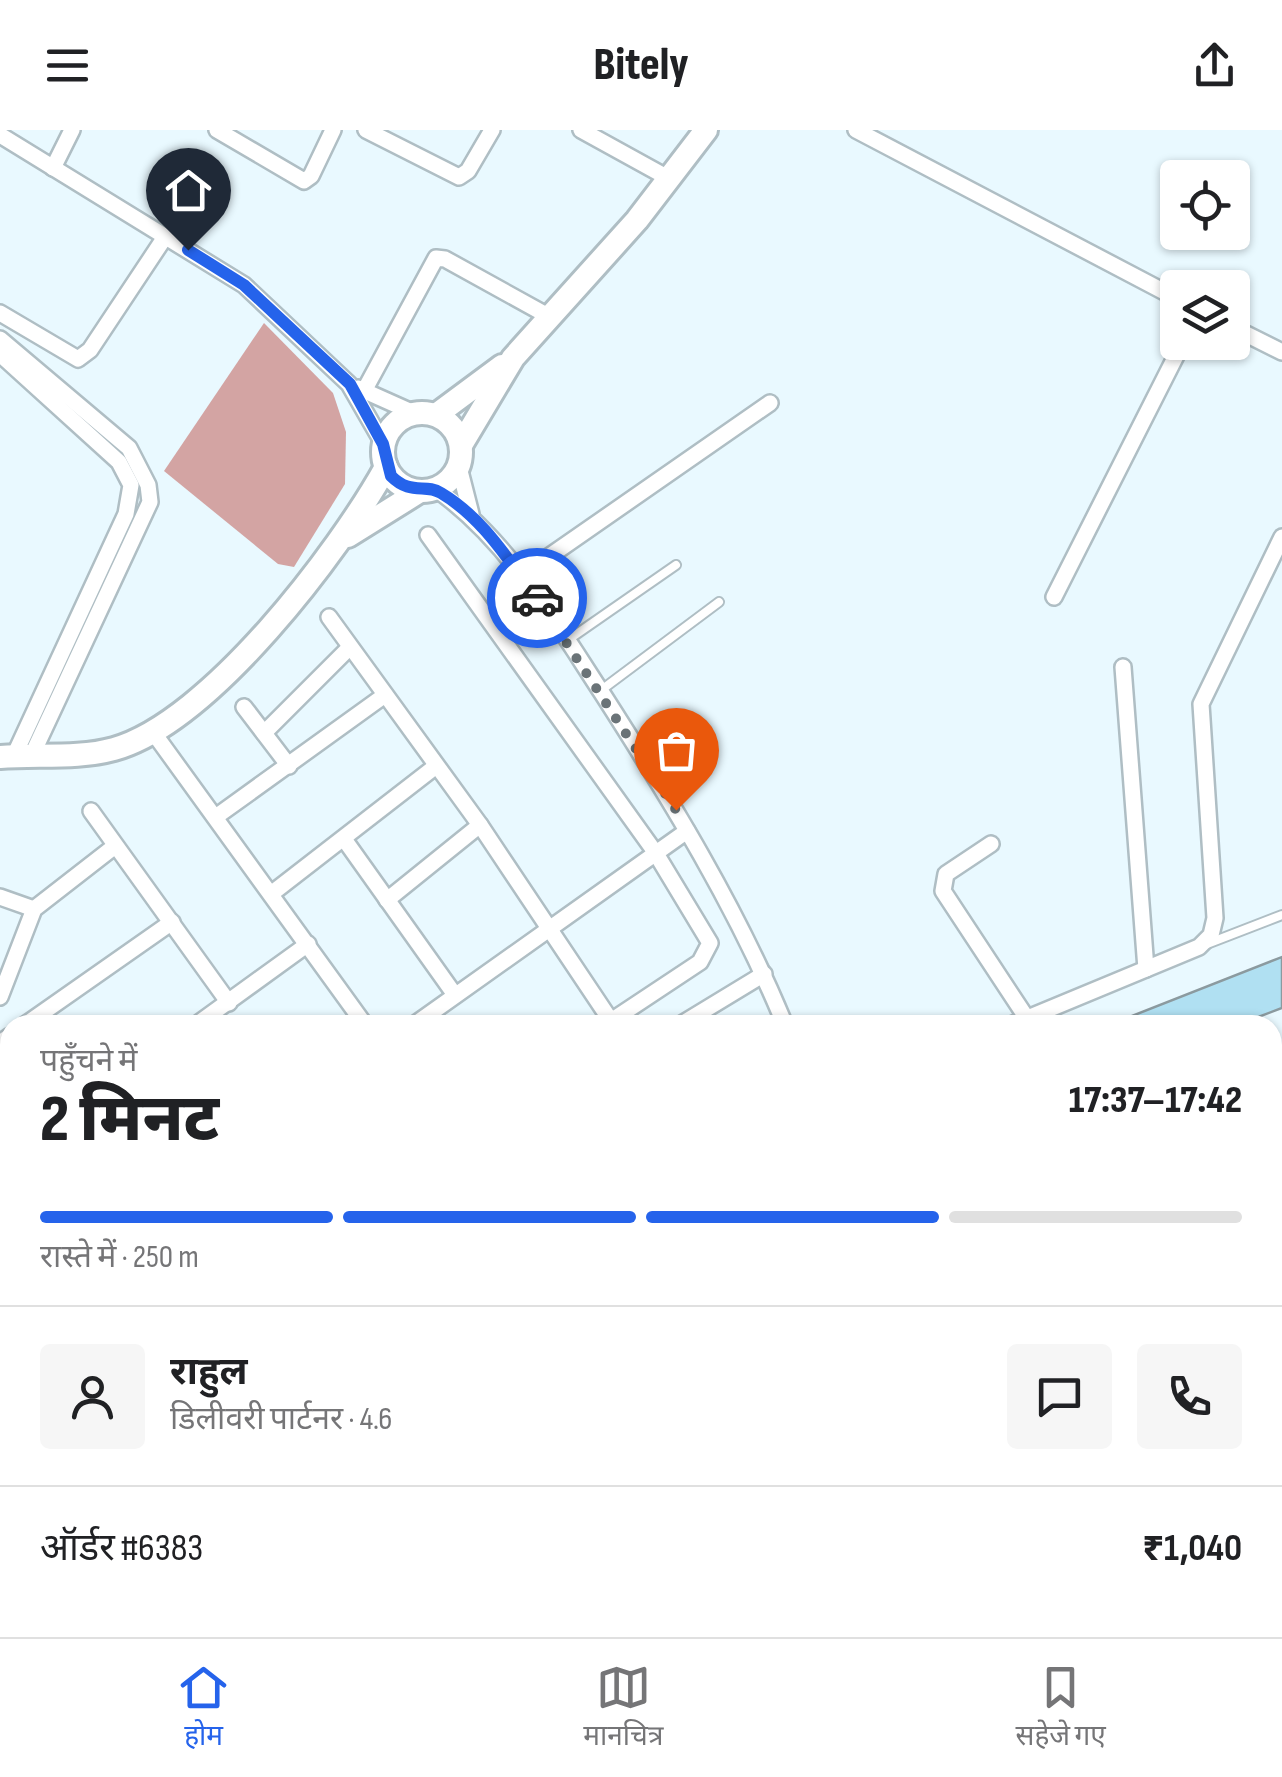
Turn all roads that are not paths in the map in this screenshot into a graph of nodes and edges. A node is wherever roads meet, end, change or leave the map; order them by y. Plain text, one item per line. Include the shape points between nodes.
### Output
1 (72, 130) edge
2 (217, 130) edge
3 (333, 130) edge
4 (366, 130) edge
5 (492, 130) edge
6 (581, 130) edge
7 (706, 130) edge
8 (856, 130) edge
9 (0, 135) edge
10 (53, 168) junction
11 (670, 178) junction
12 (165, 237) junction
13 (1160, 290) edge
14 (0, 313) edge
15 (550, 317) junction
16 (1250, 336) edge
17 (0, 339) edge
18 (54, 347) junction
19 (1282, 352) edge
20 (0, 354) edge
21 (513, 358) junction
22 (1174, 360) edge
23 (39, 371) junction
24 (357, 387) junction
25 (770, 403) dead end
26 (425, 414) junction
27 (384, 455) junction
28 (460, 456) junction
29 (428, 490) junction
30 (472, 514) junction
31 (428, 534) dead end
32 (1282, 537) edge
33 (341, 540) junction
34 (676, 565) dead end
35 (524, 581) junction
36 (1054, 597) dead end
37 (86, 601) junction
38 (719, 602) dead end
39 (103, 607) junction
40 (329, 616) dead end
41 (488, 616) junction
42 (568, 640) junction
43 (350, 646) junction
44 (1123, 667) dead end
45 (600, 692) junction
46 (385, 696) junction
47 (244, 707) dead end
48 (153, 732) junction
49 (264, 733) junction
50 (16, 756) edge
51 (289, 766) junction
52 (436, 766) junction
53 (91, 811) dead end
54 (217, 816) junction
55 (480, 824) junction
56 (687, 830) junction
57 (344, 839) junction
58 (992, 844) dead end
59 (115, 846) junction
60 (655, 852) junction
61 (271, 894) junction
62 (0, 897) edge
63 (387, 900) junction
64 (34, 909) junction
65 (1282, 914) edge
66 (172, 922) junction
67 (547, 928) junction
68 (308, 944) junction
69 (1199, 947) junction
70 (1146, 968) junction
71 (764, 974) junction
72 (455, 995) junction
73 (0, 997) edge
74 (229, 1002) junction
75 (39, 1015) edge
76 (210, 1015) edge
77 (358, 1015) edge
78 (428, 1015) edge
79 (603, 1015) edge
80 (620, 1015) edge
81 (702, 1015) edge
82 (781, 1015) edge
83 (1015, 1015) edge
84 (1032, 1015) edge

1 - 10 street
2 - 3 street via 304,181
4 - 5 street via 459,177
6 - 11 street
7 - 11 main road
8 - 13 street
9 - 10 street
10 - 12 street
11 - 15 main road
12 - 18 street via 85,356 71,358
12 - 24 street via 244,285
14 - 18 street
15 - 21 main road
15 - 24 street via 436,258
16 - 19 street
17 - 23 street
18 - 23 street
20 - 37 street via 128,475 126,514
21 - 26 main road
21 - 28 main road
22 - 36 street
23 - 39 street via 129,448 148,485 147,516
24 - 26 street
24 - 27 street
25 - 35 street
26 - 27 main road via 394,424
26 - 28 main road via 456,432
27 - 29 main road via 399,484
27 - 33 main road
28 - 29 main road
28 - 30 street
29 - 30 street
29 - 33 main road
30 - 35 street
31 - 41 street
32 - 69 street via 1202,704 1215,918
33 - 48 main road via 202,694
34 - 42 lane
35 - 41 street
35 - 42 street
37 - 39 street
37 - 50 street
38 - 45 lane
39 - 50 street
40 - 43 street
41 - 60 street
42 - 45 street
43 - 46 street
43 - 49 street
44 - 70 street
45 - 56 street
46 - 51 street
46 - 52 street
47 - 49 street
48 - 50 main road via 106,750
48 - 54 street
49 - 51 street
51 - 54 street
52 - 55 street
52 - 57 street
53 - 59 street
54 - 61 street
55 - 63 street
55 - 67 street
56 - 60 street
56 - 71 street
57 - 61 street
57 - 63 street
58 - 83 street via 946,874 944,891
59 - 64 street
59 - 66 street
60 - 67 street
60 - 80 street via 711,948
61 - 68 street
62 - 64 street
63 - 72 street
64 - 73 street
65 - 69 lane
66 - 74 street
66 - 75 street
67 - 72 street
67 - 79 street
68 - 74 street
68 - 77 street
69 - 70 street
70 - 84 street
71 - 81 street
71 - 82 street
72 - 78 street
74 - 76 street

